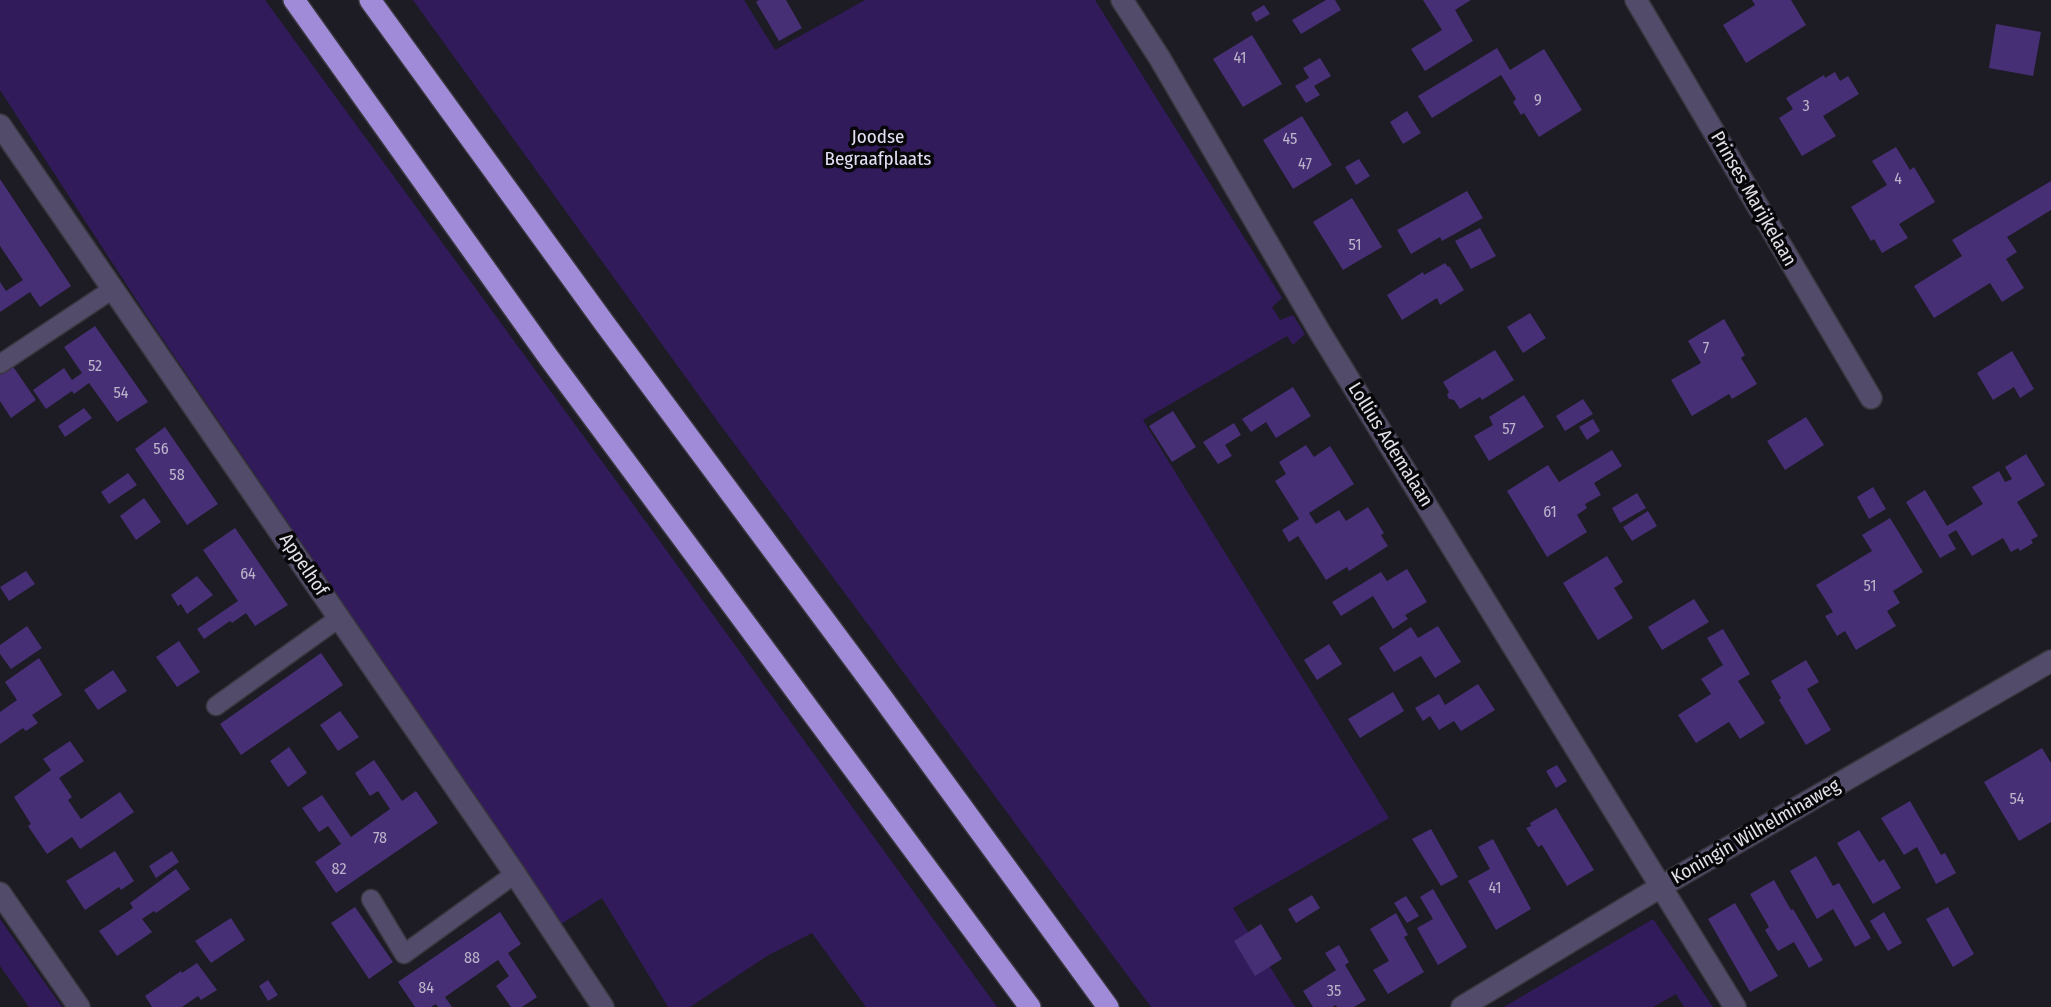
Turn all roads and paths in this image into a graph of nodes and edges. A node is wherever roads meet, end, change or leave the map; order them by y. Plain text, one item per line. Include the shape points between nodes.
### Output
1 (294, 0) edge
2 (370, 0) edge
3 (1122, 0) edge
4 (1636, 0) edge
5 (0, 125) edge
6 (113, 289) junction
7 (0, 364) edge
8 (1871, 398) dead end
9 (339, 618) junction
10 (2051, 661) edge
11 (216, 706) dead end
12 (515, 874) junction
13 (1662, 887) junction
14 (0, 893) edge
15 (371, 899) dead end
16 (79, 1007) edge
17 (603, 1007) edge
18 (1030, 1007) edge
19 (1108, 1007) edge
20 (1462, 1007) edge
21 (1735, 1007) edge

1 - 18 highway via 548,358
2 - 19 highway
3 - 13 street, Lollius Ademalaan via 1321,334
4 - 8 street, Prinses Marijkelaan
5 - 6 street, Appelhof
6 - 7 lane
6 - 9 street, Appelhof
9 - 11 lane
9 - 12 street, Appelhof
10 - 13 street, Koningin Wilhelminaweg
12 - 15 lane via 404,954
12 - 17 street, Appelhof
13 - 20 street, Koningin Wilhelminaweg
13 - 21 street, Lollius Ademalaan
14 - 16 street

